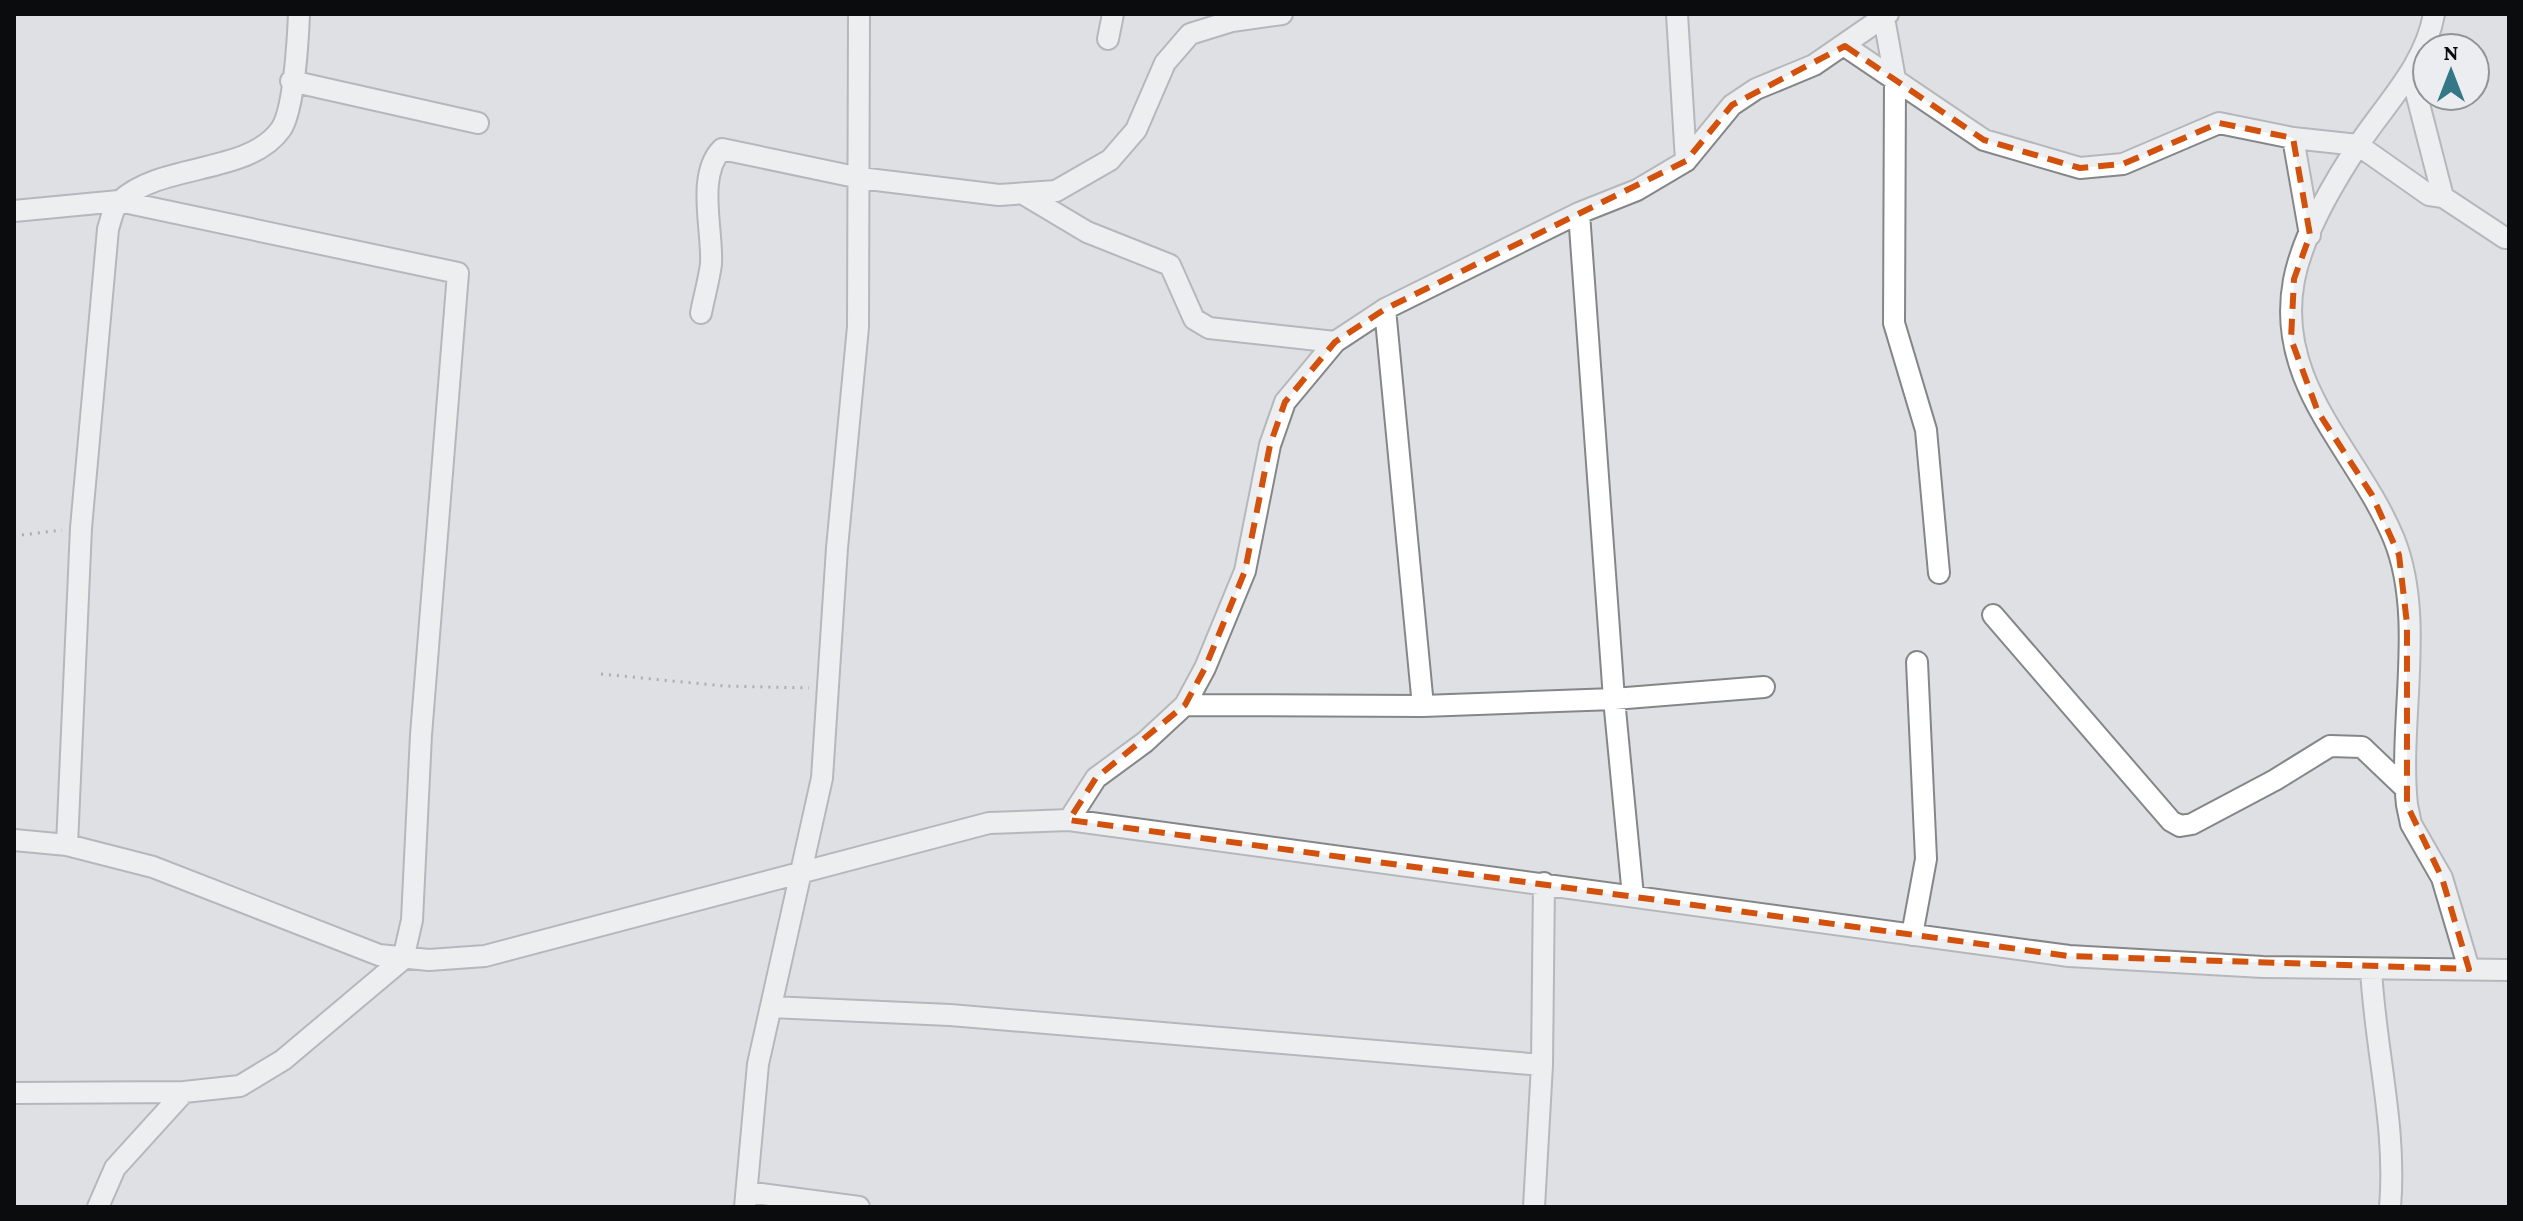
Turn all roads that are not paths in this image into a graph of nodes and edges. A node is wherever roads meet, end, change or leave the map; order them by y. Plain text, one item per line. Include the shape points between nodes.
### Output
1 (299, 14) edge
2 (859, 14) edge
3 (1113, 14) edge
4 (1282, 14) edge
5 (1677, 14) edge
6 (1886, 16) edge
7 (1108, 39) dead end
8 (1845, 46) junction
9 (2411, 73) edge
10 (1895, 79) junction
11 (291, 81) junction
12 (2421, 112) edge
13 (478, 123) dead end
14 (2293, 138) junction
15 (2358, 145) junction
16 (1686, 161) junction
17 (860, 178) junction
18 (1025, 195) junction
19 (2443, 197) junction
20 (119, 201) junction
21 (14, 211) edge
22 (1579, 213) junction
23 (2310, 235) junction
24 (2505, 238) dead end
25 (1385, 309) junction
26 (701, 313) dead end
27 (1335, 342) junction
28 (1939, 573) dead end
29 (1993, 615) dead end
30 (1917, 662) dead end
31 (1764, 687) dead end
32 (1614, 699) junction
33 (1185, 705) junction
34 (1423, 706) junction
35 (2405, 788) junction
36 (1069, 820) junction
37 (14, 840) edge
38 (67, 845) junction
39 (800, 875) junction
40 (1544, 883) junction
41 (1633, 896) junction
42 (1912, 935) junction
43 (403, 959) junction
44 (2371, 969) junction
45 (2469, 969) junction
46 (2509, 970) edge
47 (771, 1007) junction
48 (1542, 1065) junction
49 (184, 1092) junction
50 (14, 1093) edge
51 (746, 1200) edge
52 (98, 1207) edge
53 (859, 1207) edge
54 (1534, 1207) edge
55 (2390, 1207) edge

1 - 11 street
2 - 17 street
3 - 7 street
4 - 18 street via 1190,34 1165,63 1136,130 1110,160 1056,191
5 - 16 street
6 - 8 street
6 - 10 street
8 - 10 street
8 - 16 street via 1732,105
9 - 15 street
10 - 14 street via 1984,140 2080,168 2123,164 2219,123
10 - 28 street via 1894,323 1926,430
11 - 13 street
11 - 20 street via 283,126 270,143 169,176
12 - 19 street
14 - 15 street
14 - 23 street
15 - 19 street via 2429,195
15 - 23 street
16 - 22 street via 1637,190
17 - 18 street
17 - 26 street via 722,149 709,177 711,265
17 - 39 street via 858,327 822,778
18 - 27 street via 1087,232 1170,265 1194,319 1209,328
19 - 24 street
20 - 21 street
20 - 38 street via 108,229 81,528
20 - 43 street via 458,273 421,735 412,920
22 - 25 street
22 - 32 street
23 - 35 street via 2294,279 2291,339 2318,412 2372,495 2399,555 2407,624
25 - 27 street
25 - 34 street
27 - 33 street via 1285,402 1270,445 1245,571
29 - 35 street via 2180,826 2261,788 2330,746 2362,747
30 - 42 street via 1926,859
31 - 32 street
32 - 34 street
32 - 41 street
33 - 34 street
33 - 36 street via 1096,778
35 - 45 street via 2411,824 2442,878
36 - 39 street via 989,823
36 - 40 street
37 - 38 street
38 - 43 street via 153,867 348,944
39 - 43 street via 485,956
39 - 47 street
40 - 41 street
40 - 48 street
41 - 42 street
42 - 44 street via 2153,963
43 - 49 street via 268,1072 240,1086
44 - 45 street
44 - 55 street via 2373,1022 2389,1117
45 - 46 street
47 - 48 street via 950,1015
47 - 51 street via 758,1064
48 - 54 street
49 - 50 street
49 - 52 street via 115,1168
51 - 53 street

